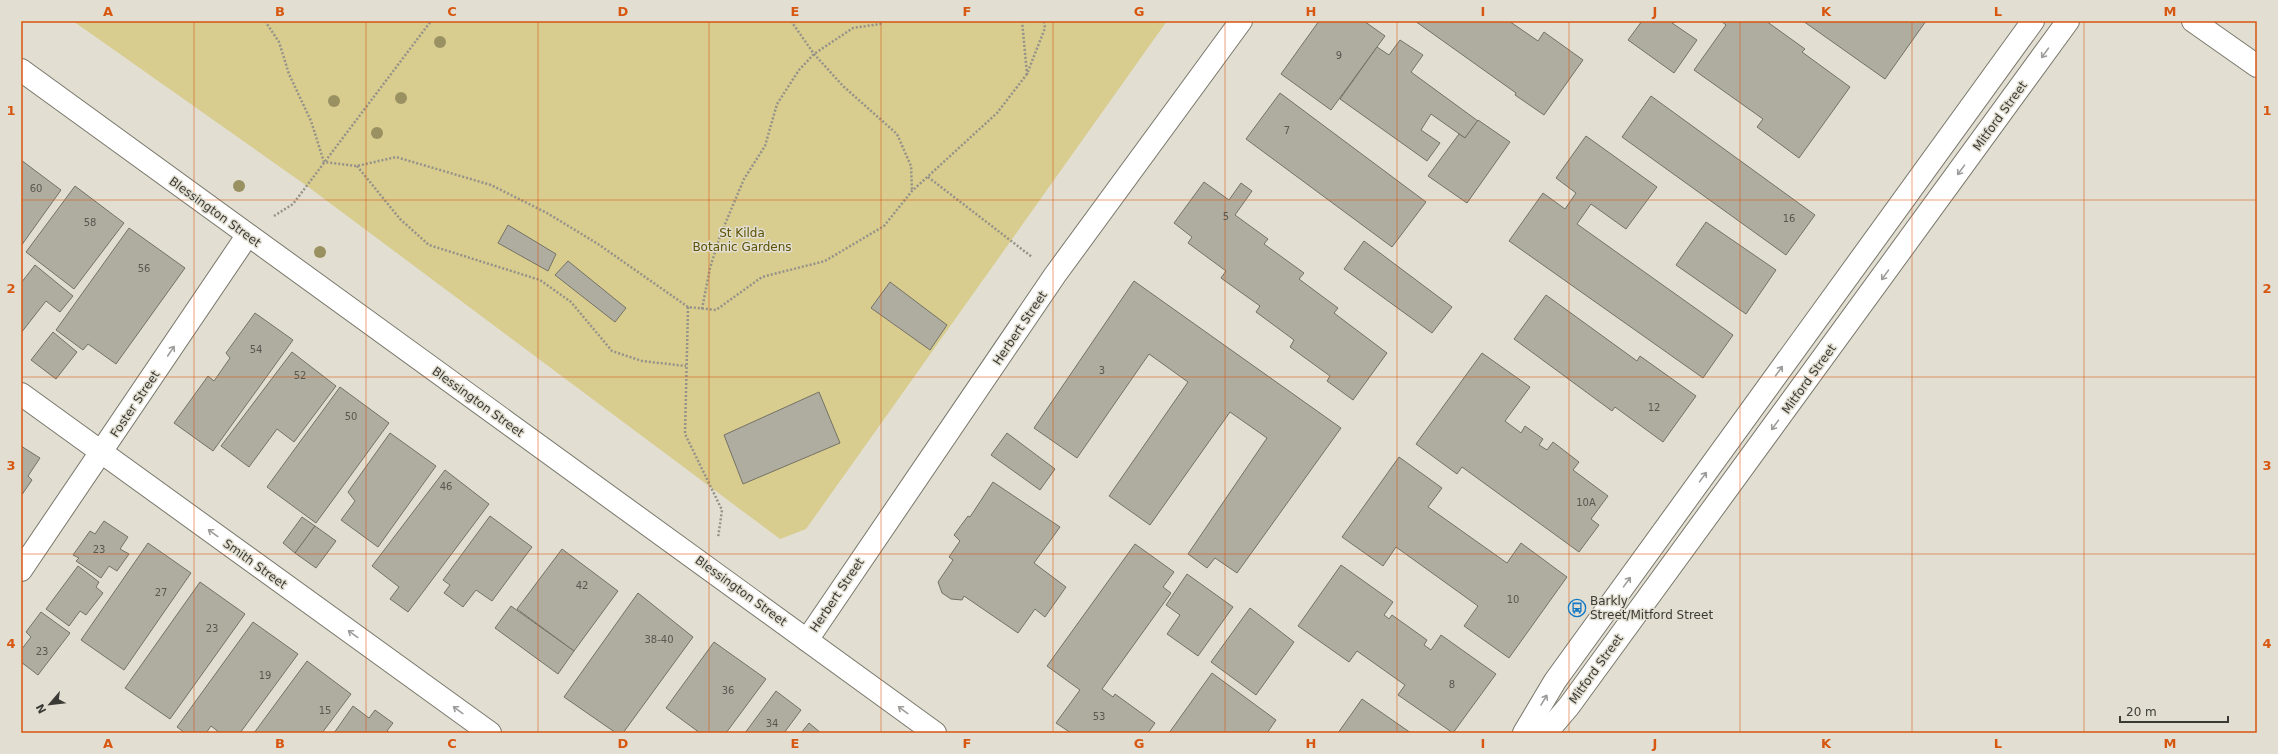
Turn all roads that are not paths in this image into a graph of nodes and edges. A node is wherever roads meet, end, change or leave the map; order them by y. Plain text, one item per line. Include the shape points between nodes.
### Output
1 (1241, 21) edge
2 (2033, 21) edge
3 (2068, 21) edge
4 (2193, 21) edge
5 (2257, 66) edge
6 (21, 70) edge
7 (248, 236) junction
8 (21, 394) edge
9 (102, 453) junction
10 (21, 570) edge
11 (807, 640) junction
12 (490, 733) edge
13 (935, 733) edge
14 (1524, 733) edge
15 (1546, 733) edge

1 - 11 street, Herbert Street via 1055,275
14 -> 2 street via 1555,681
3 -> 15 street, Mitford Street via 1762,443
4 - 5 street
6 - 7 street, Blessington Street
9 -> 7 street, Foster Street
7 - 11 street, Blessington Street
8 - 9 street, Smith Street
9 - 10 street, Foster Street
12 -> 9 street, Smith Street
13 -> 11 street, Blessington Street

